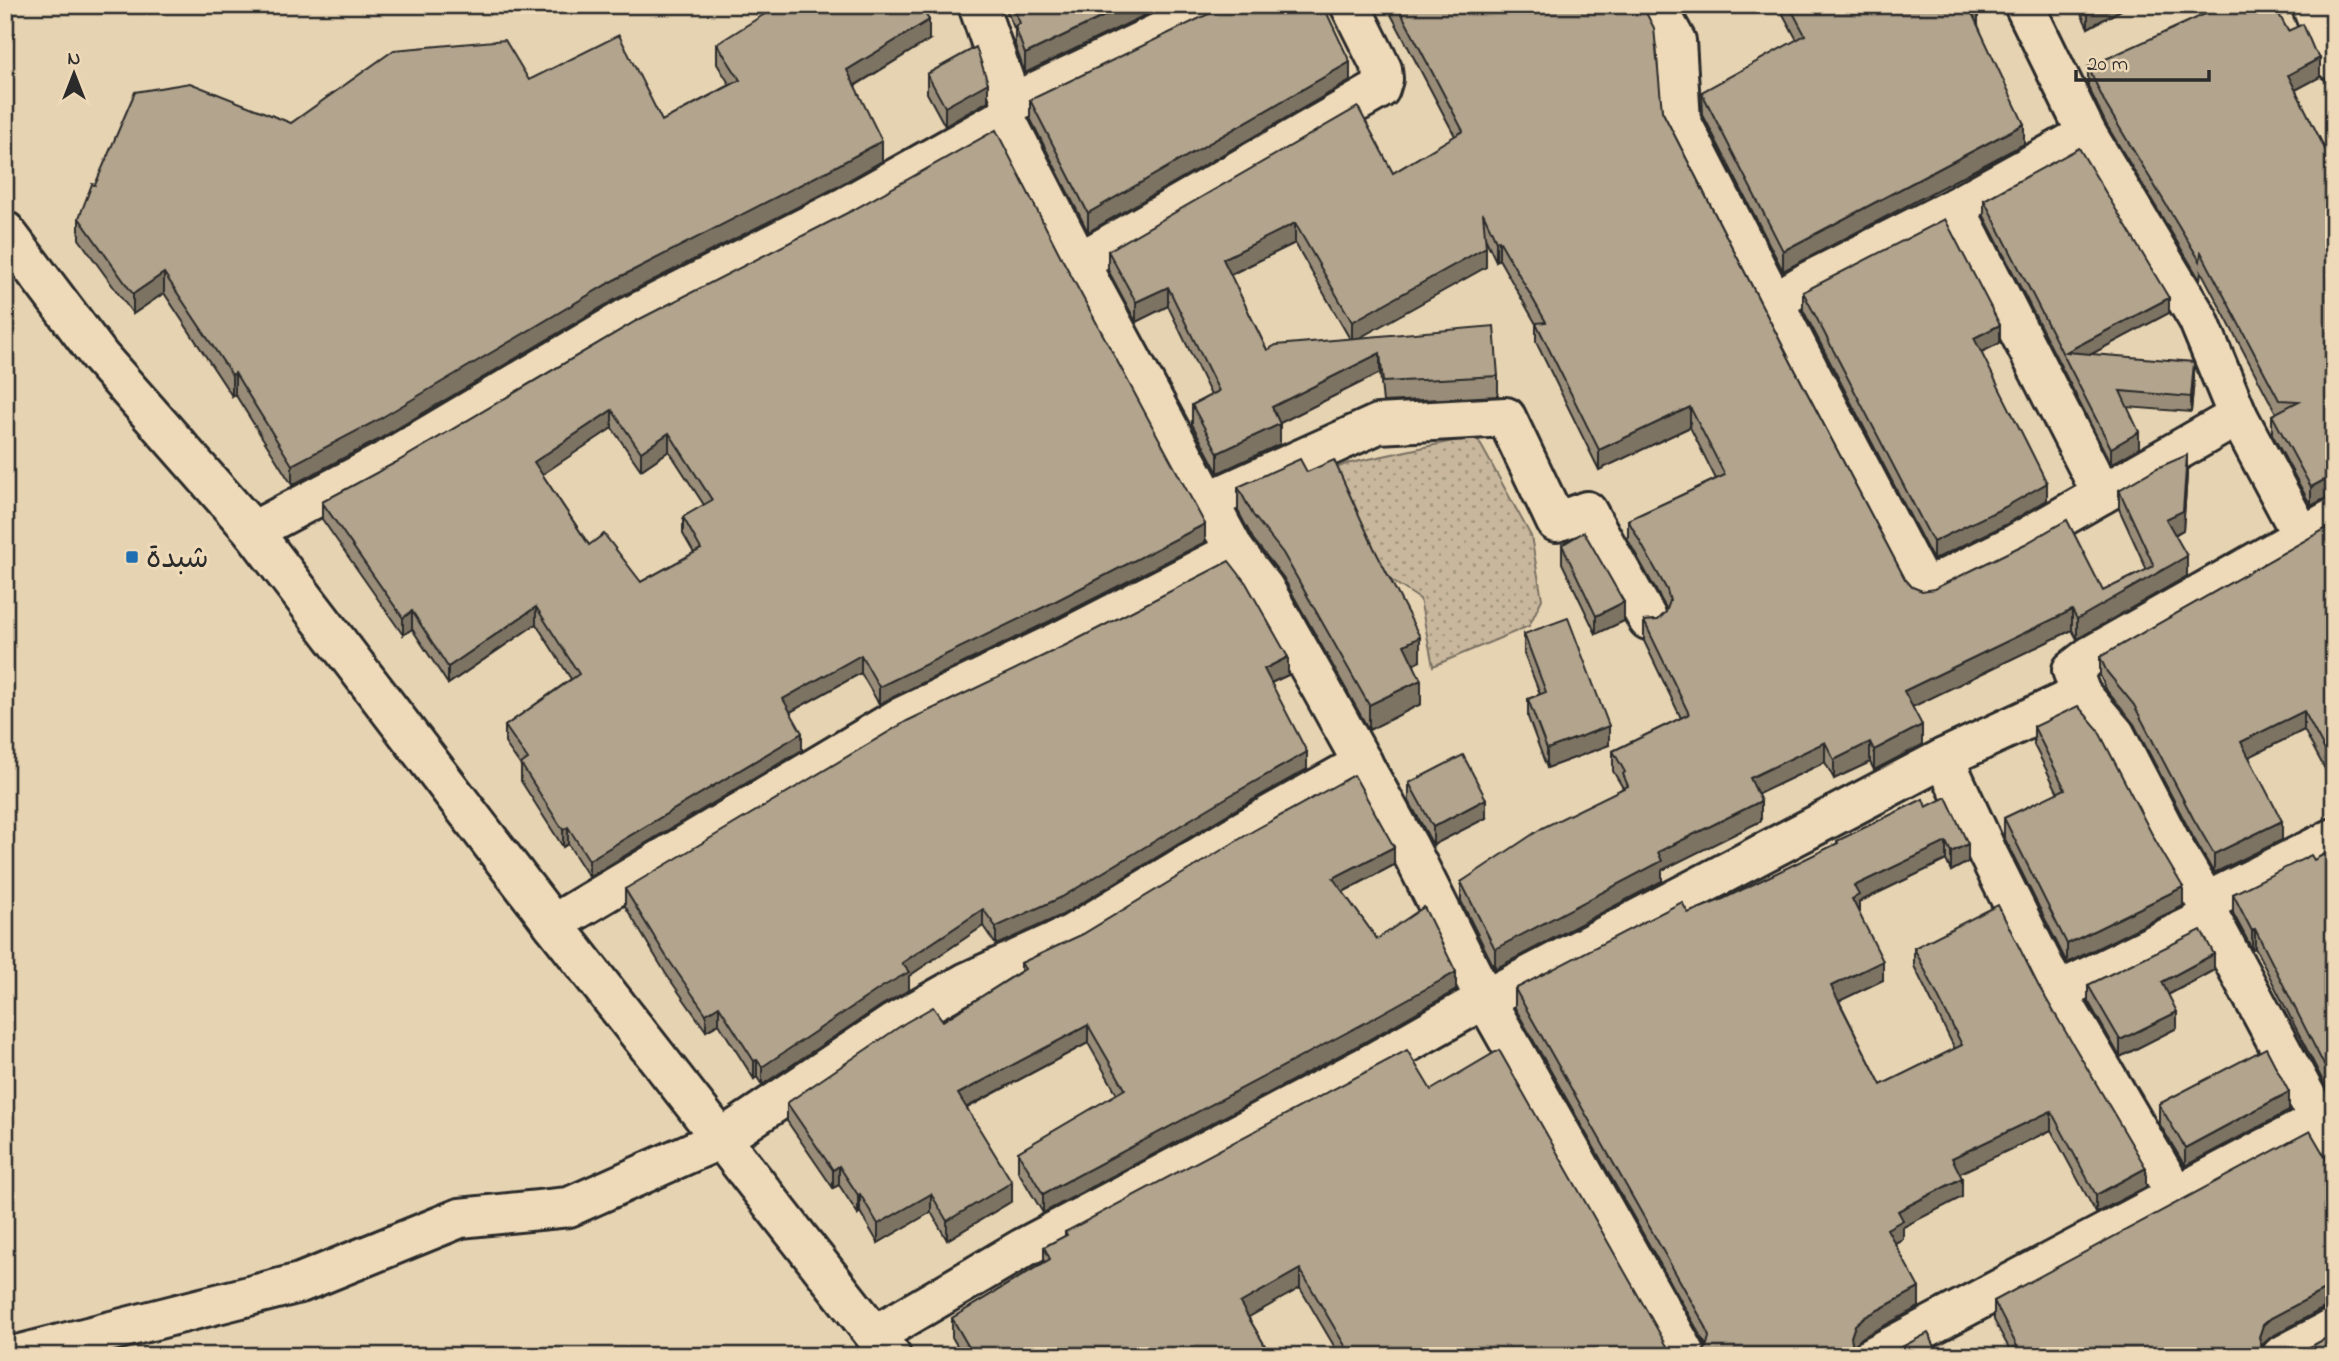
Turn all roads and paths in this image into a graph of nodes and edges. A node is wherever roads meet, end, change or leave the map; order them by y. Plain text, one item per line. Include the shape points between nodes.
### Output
1 (978, 5) edge
2 (1217, 5) edge
3 (1350, 5) edge
4 (1656, 5) edge
5 (2024, 5) edge
6 (2311, 5) edge
7 (2334, 61) edge
8 (1008, 110) junction
9 (2087, 134) junction
10 (1955, 207) junction
11 (5, 231) edge
12 (1079, 261) junction
13 (1774, 302) junction
14 (2238, 416) junction
15 (2102, 494) junction
16 (1208, 501) junction
17 (2318, 527) edge
18 (253, 531) junction
19 (1235, 551) junction
20 (1647, 620) edge
21 (2081, 694) junction
22 (1944, 758) junction
23 (1363, 763) junction
24 (2334, 838) edge
25 (2208, 909) junction
26 (552, 924) junction
27 (2057, 992) junction
28 (1485, 999) junction
29 (2329, 1126) edge
30 (721, 1139) junction
31 (2176, 1195) junction
32 (2334, 1328) edge
33 (883, 1345) edge
34 (12, 1356) edge
35 (1687, 1356) edge
36 (1873, 1356) edge
37 (2281, 1356) edge

1 - 8 street
2 - 8 street
3 - 12 street via 1382,69 1380,89
4 - 13 street via 1676,41 1681,121
5 - 9 street
6 - 7 street
8 - 12 street
8 - 18 street via 842,208 625,319 387,460
9 - 10 street
9 - 14 street via 2198,318
10 - 13 street
10 - 15 street
11 - 18 street via 100,357
12 - 16 street
13 - 15 street via 1924,589
14 - 15 street
14 - 17 street
16 - 19 street
16 - 20 street via 1378,424 1506,417 1556,522 1587,511
17 - 21 street via 2090,656 2072,670
18 - 26 street
19 - 23 street via 1264,587
19 - 26 street via 897,719
21 - 22 street
21 - 25 street via 2115,734
22 - 27 street
22 - 28 street
23 - 28 street
23 - 30 street via 1072,934 967,982 894,1023
24 - 25 street
25 - 27 street
25 - 29 street
26 - 30 street
27 - 31 street
28 - 33 street via 1023,1248
28 - 35 street
29 - 31 street
30 - 33 street
30 - 34 street via 569,1207 460,1218 300,1283
31 - 36 street
32 - 37 street

